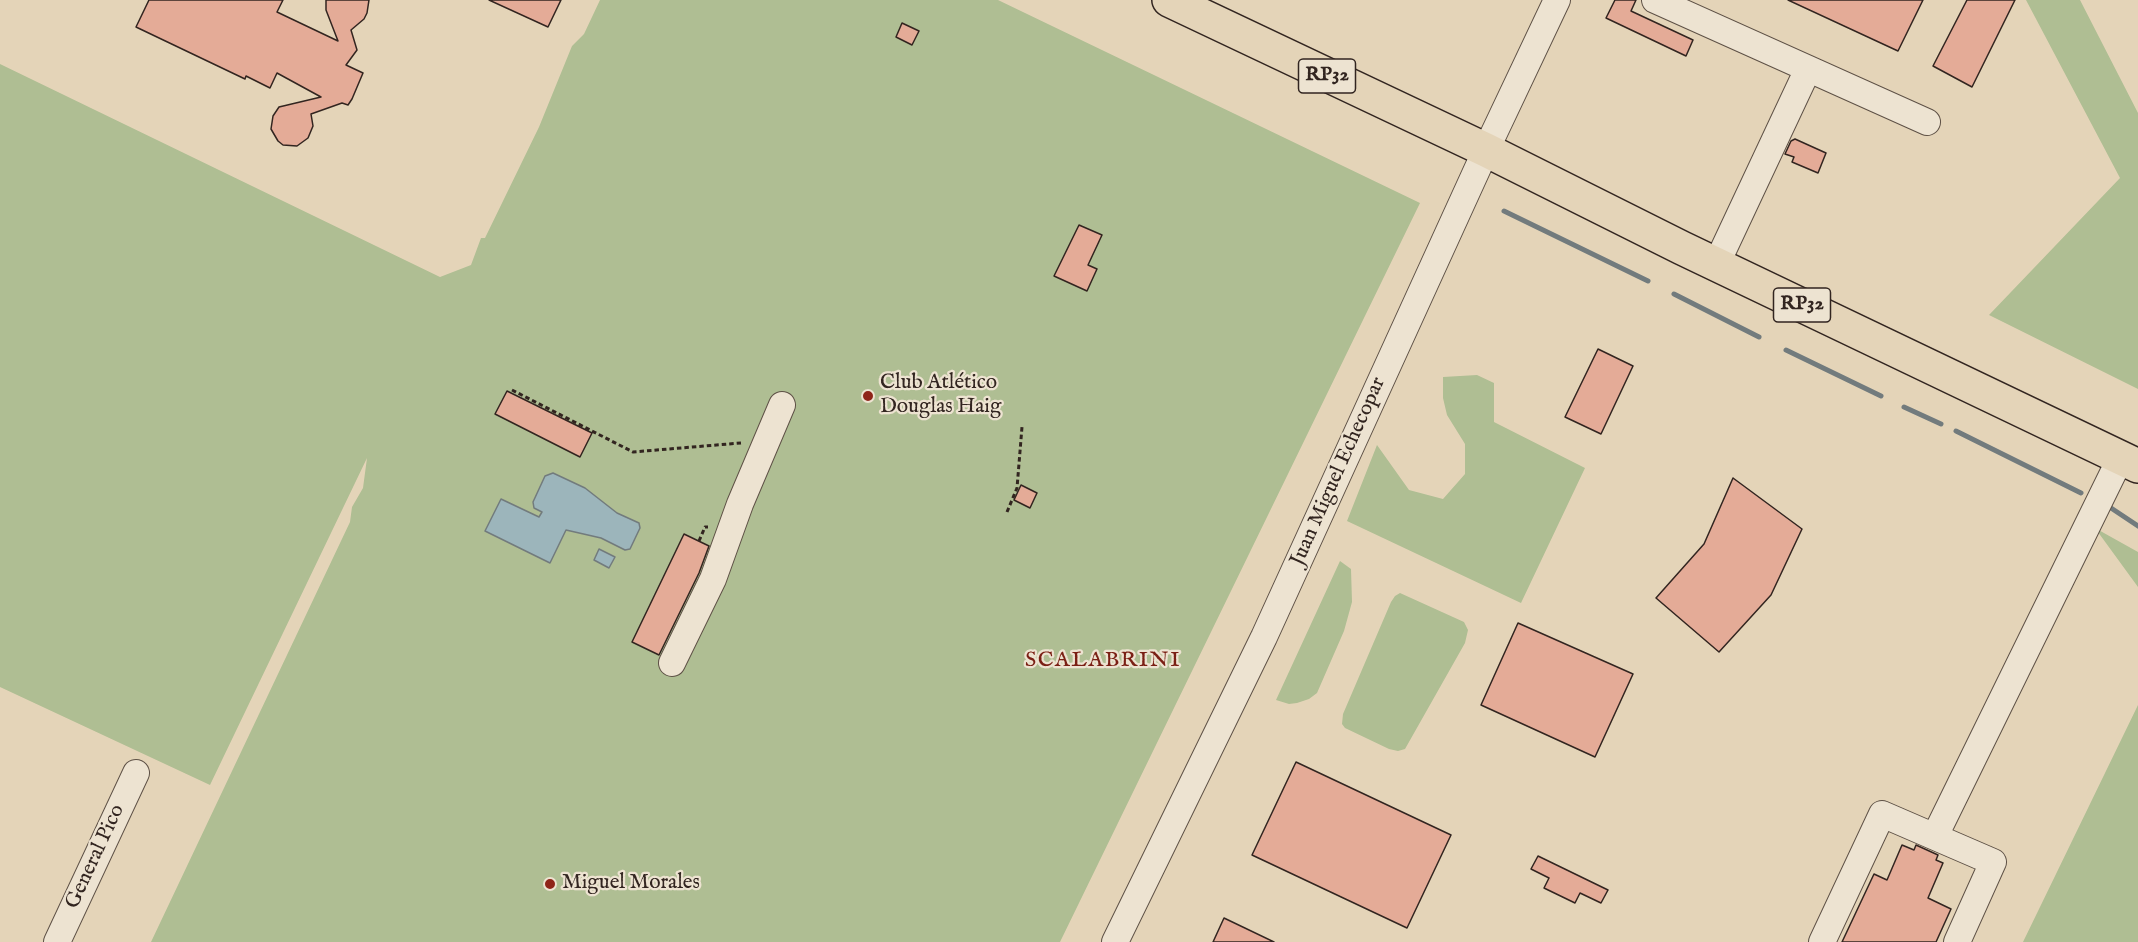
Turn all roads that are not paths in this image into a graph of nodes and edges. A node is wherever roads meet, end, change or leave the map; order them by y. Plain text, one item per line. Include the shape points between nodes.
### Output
1 (1170, 0) edge
2 (1557, 0) edge
3 (1655, 0) edge
4 (1808, 69) junction
5 (1927, 122) dead end
6 (1486, 150) junction
7 (1717, 263) junction
8 (782, 405) dead end
9 (2129, 461) edge
10 (672, 663) dead end
11 (136, 772) dead end
12 (1935, 836) junction
13 (57, 942) edge
14 (1115, 942) edge
15 (1822, 942) edge
16 (1957, 942) edge

1 - 6 main road, RP32
2 - 6 street, Juan Miguel Echecopar
3 - 4 street
4 - 5 street
4 - 7 street
6 - 7 main road, RP32
6 - 14 street, Juan Miguel Echecopar via 1264,637
7 - 9 main road, RP32
8 - 10 street via 713,579
9 - 12 street
11 - 13 street, General Pico
12 - 15 street via 1881,814
12 - 16 street via 1993,862

